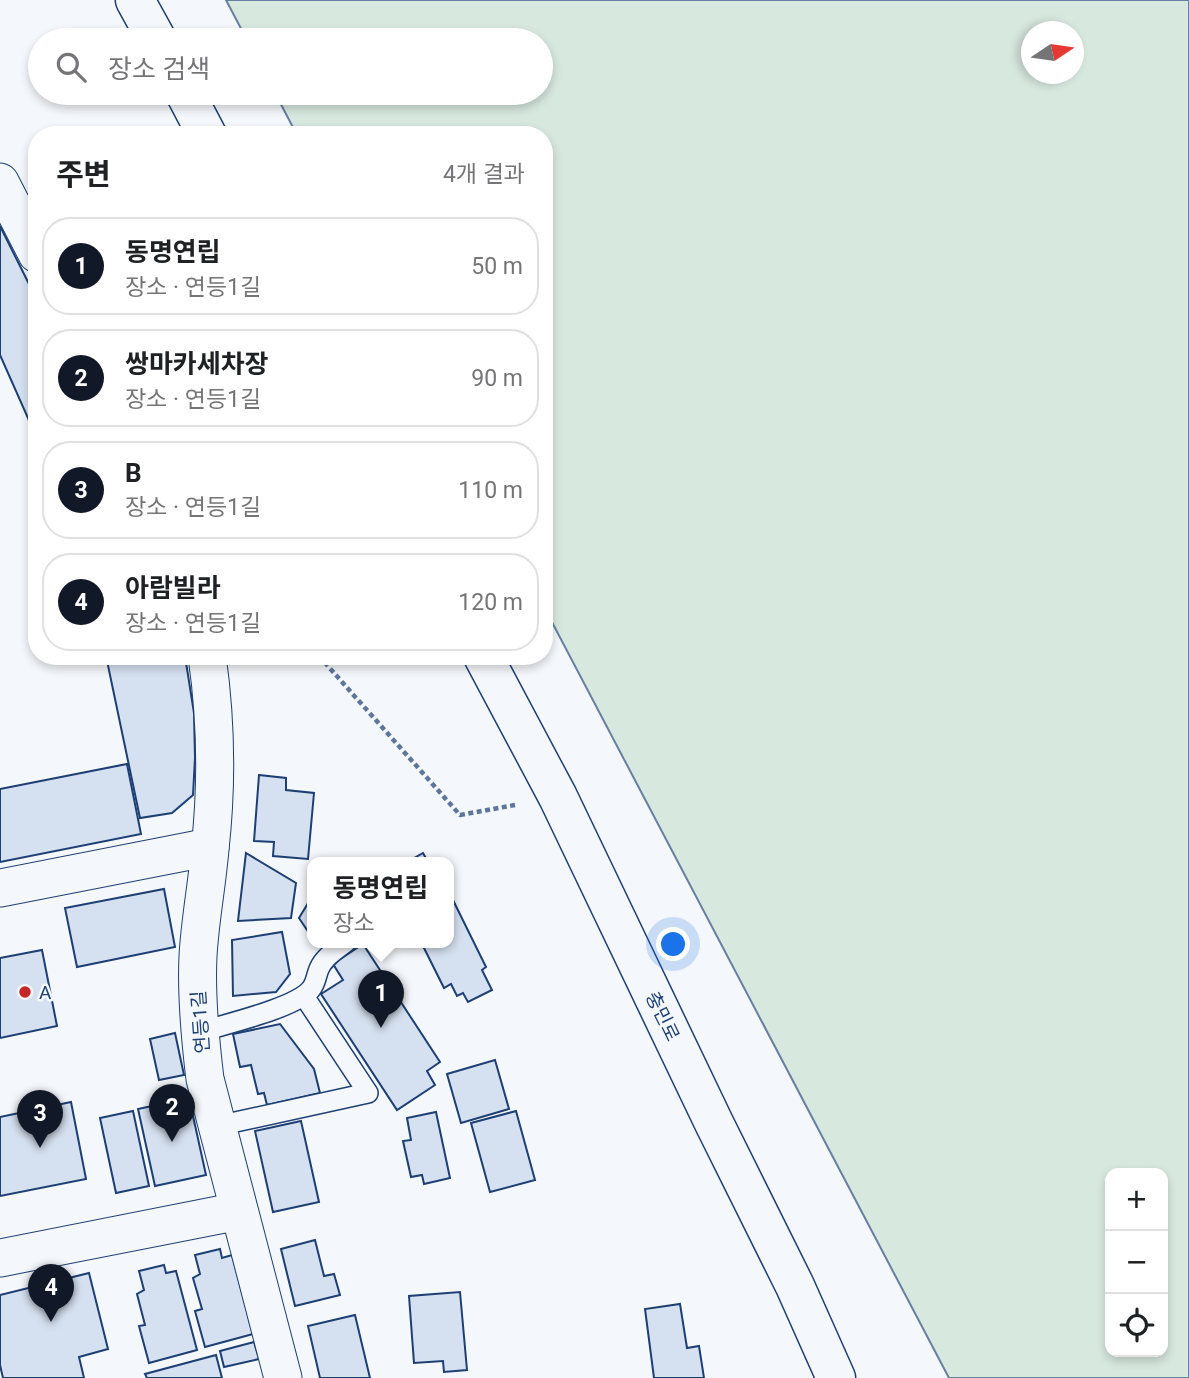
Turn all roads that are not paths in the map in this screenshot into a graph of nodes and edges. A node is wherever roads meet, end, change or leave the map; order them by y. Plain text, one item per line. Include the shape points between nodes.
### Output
1 (135, 0) edge
2 (150, 28) edge
3 (191, 105) edge
4 (202, 126) edge
5 (0, 182) edge
6 (28, 236) edge
7 (208, 665) edge
8 (488, 665) edge
9 (211, 847) junction
10 (0, 888) edge
11 (338, 948) edge
12 (304, 996) junction
13 (200, 1032) junction
14 (217, 1126) junction
15 (239, 1211) junction
16 (0, 1258) edge
17 (283, 1378) edge
18 (836, 1378) edge

1 - 2 street
3 - 4 street
5 - 6 street
7 - 9 street, 연등1길 via 214,794
8 - 18 street, 충민로 via 558,797
9 - 10 street
9 - 13 street, 연등1길 via 198,953
11 - 12 lane via 324,961
12 - 13 lane
12 - 14 lane via 368,1093
13 - 14 street, 연등1길
14 - 15 street, 연등1길
15 - 16 street
15 - 17 street, 연등1길

